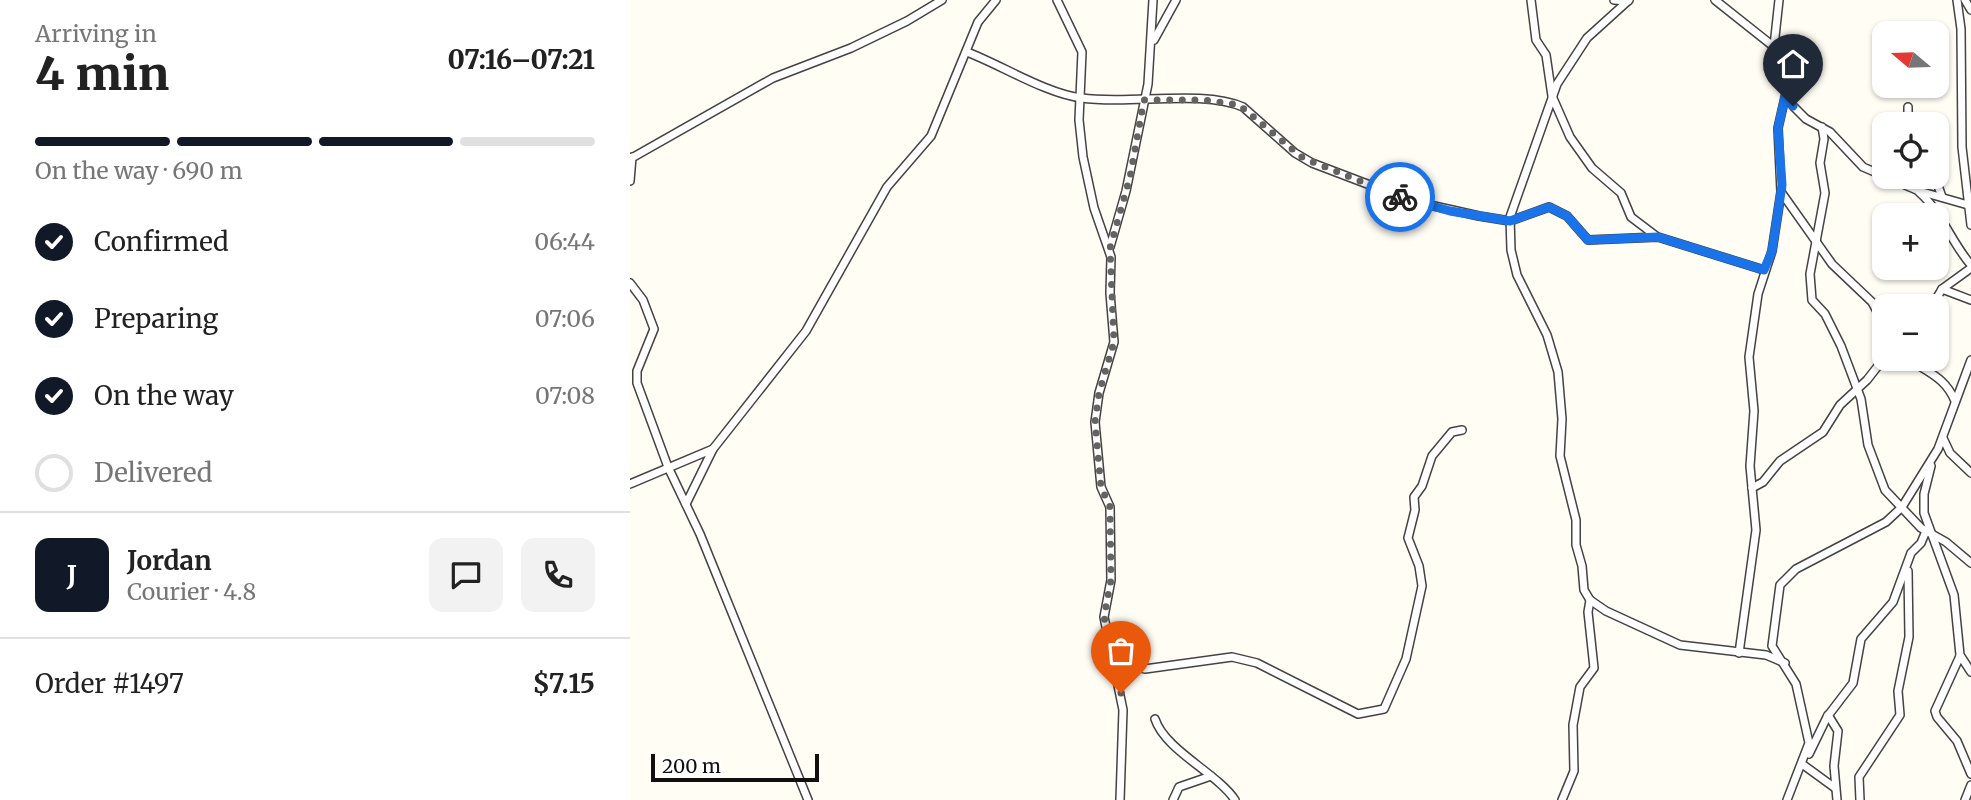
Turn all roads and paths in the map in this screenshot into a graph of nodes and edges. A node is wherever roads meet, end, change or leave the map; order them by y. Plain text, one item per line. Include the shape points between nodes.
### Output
1 (942, 0) edge
2 (996, 0) edge
3 (1058, 0) edge
4 (1153, 0) edge
5 (1176, 0) edge
6 (1531, 0) edge
7 (1614, 0) edge
8 (1709, 0) edge
9 (1779, 0) edge
10 (1957, 0) edge
11 (1965, 0) edge
12 (1629, 1) edge
13 (1717, 3) edge
14 (1971, 10) edge
15 (1152, 44) junction
16 (1774, 46) junction
17 (967, 52) junction
18 (1786, 93) junction
19 (1552, 96) junction
20 (1079, 98) junction
21 (1144, 100) junction
22 (1908, 107) dead end
23 (1908, 112) edge
24 (1971, 112) edge
25 (1961, 113) junction
26 (1822, 127) junction
27 (631, 158) edge
28 (630, 181) edge
29 (1940, 189) edge
30 (1919, 191) junction
31 (1968, 191) edge
32 (1781, 192) junction
33 (1943, 197) junction
34 (1968, 205) junction
35 (1510, 221) junction
36 (1971, 225) edge
37 (1658, 237) junction
38 (1815, 242) junction
39 (1110, 248) junction
40 (1971, 267) edge
41 (1764, 270) junction
42 (630, 283) edge
43 (1942, 289) junction
44 (1939, 294) edge
45 (1971, 300) edge
46 (1872, 302) edge
47 (1971, 360) edge
48 (1873, 371) edge
49 (1930, 371) edge
50 (1857, 390) junction
51 (1955, 401) junction
52 (1462, 430) dead end
53 (1942, 438) junction
54 (713, 449) junction
55 (1931, 462) junction
56 (668, 467) junction
57 (1971, 473) edge
58 (630, 484) edge
59 (1752, 488) junction
60 (686, 504) junction
61 (1902, 507) junction
62 (1928, 533) junction
63 (1908, 560) junction
64 (1971, 563) edge
65 (1590, 600) junction
66 (1739, 653) junction
67 (1960, 655) junction
68 (1115, 662) junction
69 (1785, 663) junction
70 (1971, 672) edge
71 (1828, 715) junction
72 (1155, 719) dead end
73 (1803, 762) junction
74 (1971, 774) edge
75 (1210, 776) junction
76 (1971, 785) edge
77 (1836, 789) junction
78 (808, 800) edge
79 (1120, 800) edge
80 (1173, 800) edge
81 (1235, 800) edge
82 (1562, 800) edge
83 (1787, 800) edge
84 (1837, 800) edge
85 (1860, 800) edge
86 (1965, 800) edge

1 - 27 street via 851,48 773,78
2 - 17 street via 978,22
3 - 20 street via 1082,51
4 - 15 street
5 - 15 street
6 - 19 street via 1536,40 1546,55
7 - 12 street
8 - 13 street
9 - 16 street
10 - 25 street
11 - 14 street
12 - 19 street via 1583,43
13 - 16 street
15 - 21 street
16 - 18 street via 1784,66
17 - 20 street
17 - 54 street via 931,136 883,194 817,316
18 - 26 street via 1798,112
18 - 32 street via 1778,128
19 - 35 street via 1513,199
19 - 37 street via 1570,137 1586,159 1621,193 1631,217
20 - 21 street
20 - 39 street via 1085,174
21 - 35 street via 1239,105 1312,163 1412,201
21 - 39 street via 1130,177
22 - 23 street
24 - 25 street
25 - 31 street
26 - 30 street via 1863,167
26 - 38 street via 1820,163 1825,193
27 - 28 street
29 - 33 street
30 - 33 street
30 - 40 street via 1935,206
31 - 34 street
32 - 38 street
32 - 41 street via 1772,251
33 - 34 street
34 - 36 street
35 - 37 street via 1549,207 1567,216 1588,240
35 - 65 street via 1517,275 1547,334 1558,372 1560,456 1576,520 1584,590
37 - 41 street
38 - 46 street via 1844,278
38 - 50 street via 1812,300 1825,314
39 - 68 street via 1114,342 1095,422 1101,487 1110,507 1111,580 1104,617
40 - 43 street
41 - 59 street via 1749,357 1754,411
42 - 56 street via 653,323 654,333 636,379
43 - 44 street
43 - 45 street
47 - 51 street
48 - 50 street
49 - 51 street
50 - 59 street via 1840,405 1823,432 1780,461
50 - 61 street via 1868,445 1881,480 1890,498
51 - 53 street
52 - 68 street via 1452,432 1432,456 1414,498 1408,538 1422,586 1406,659 1384,709 1358,714 1257,663 1232,657 1145,669
53 - 55 street
53 - 57 street
54 - 56 street
54 - 60 street
55 - 61 street
55 - 62 street via 1923,505
56 - 58 street
56 - 60 street
59 - 66 street via 1756,536
60 - 78 street
61 - 62 street
61 - 69 street via 1886,522 1812,559 1783,580 1771,641
62 - 63 street
62 - 64 street via 1946,541
62 - 67 street via 1954,595
63 - 71 street via 1893,602 1859,643 1850,689
63 - 85 street via 1909,637 1898,691 1900,715 1859,777
65 - 66 street via 1680,645
65 - 82 street via 1594,668 1580,687 1573,725 1574,771
66 - 69 street via 1766,655
67 - 70 street
67 - 74 street via 1935,711 1957,741
68 - 79 street via 1123,709
69 - 73 street via 1796,684 1808,735
71 - 73 street
71 - 77 street via 1838,731
72 - 75 street via 1180,750
73 - 77 street
73 - 83 street
75 - 80 street via 1179,787
75 - 81 street
76 - 86 street
77 - 84 street

